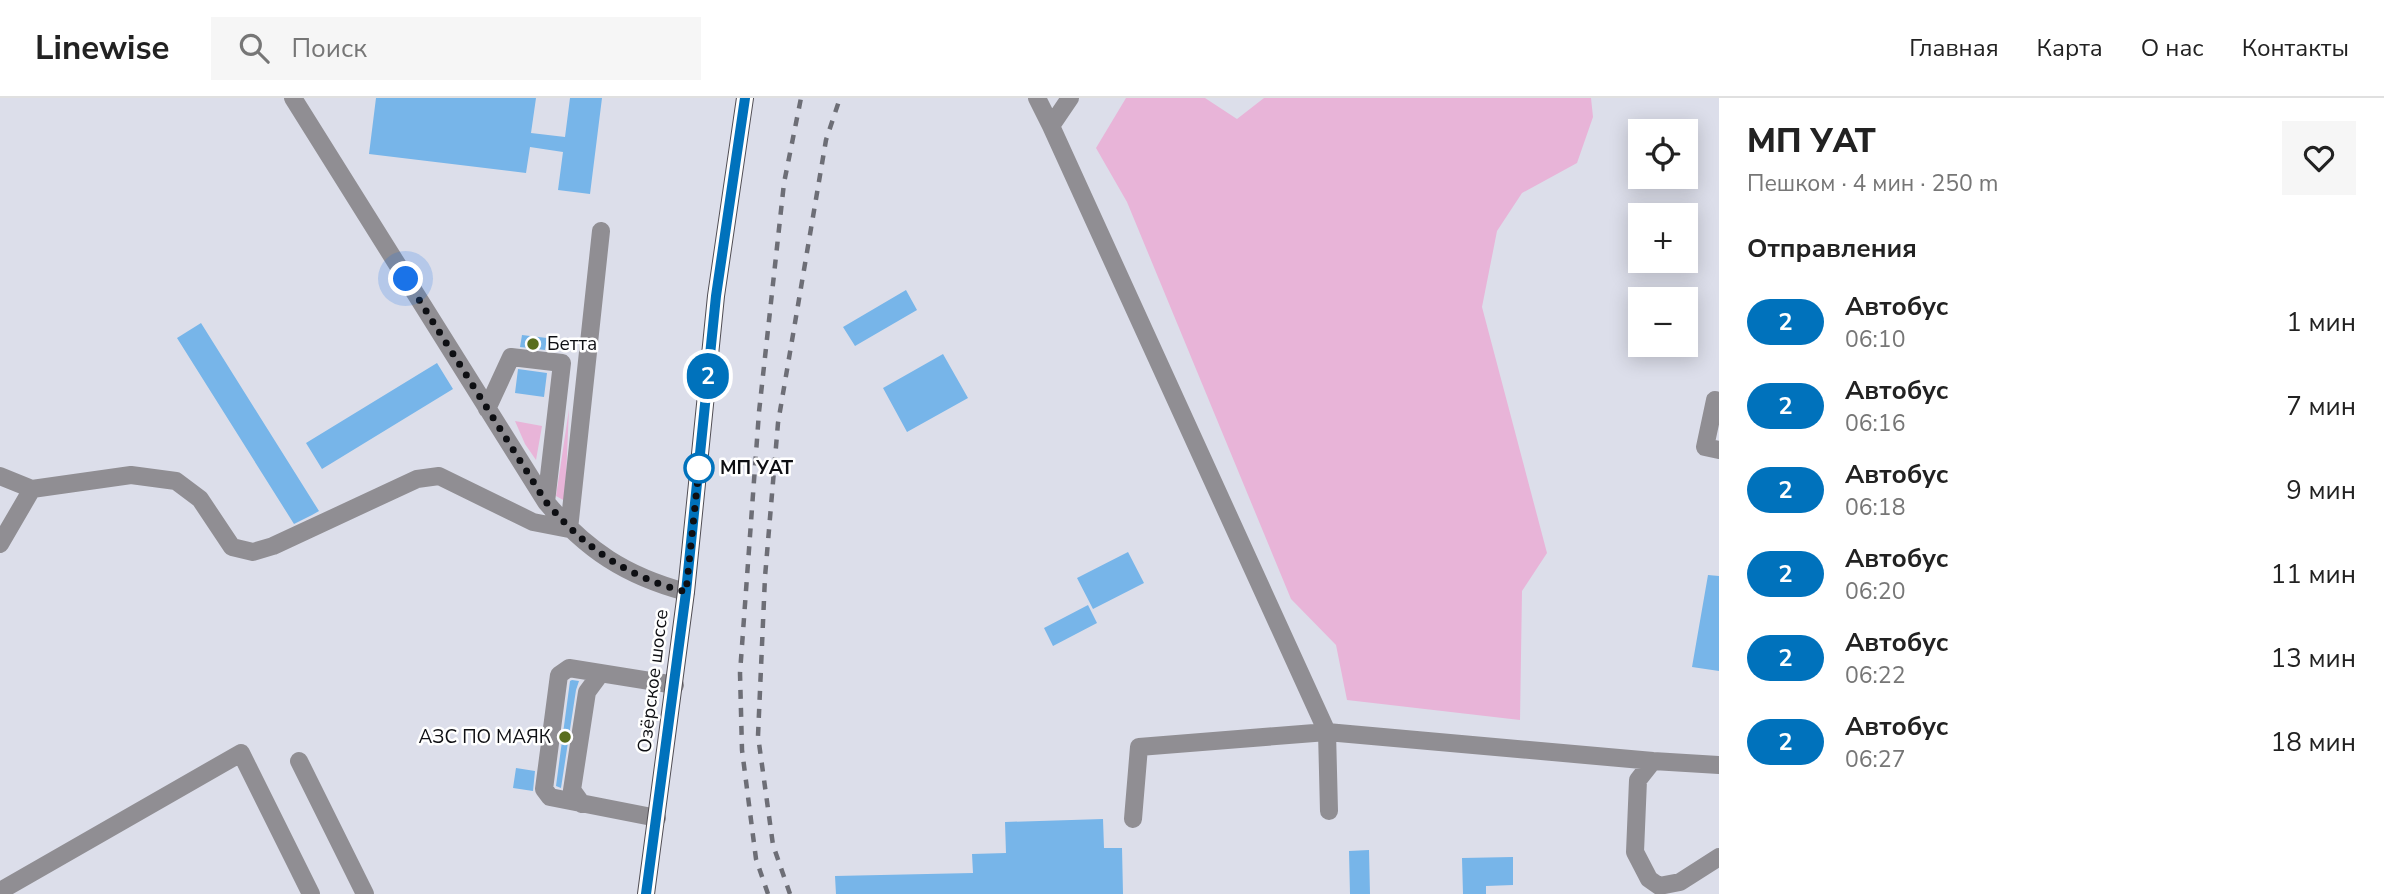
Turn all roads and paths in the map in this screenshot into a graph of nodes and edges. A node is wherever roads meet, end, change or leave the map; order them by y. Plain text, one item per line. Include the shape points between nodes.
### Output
1 (293, 98) edge
2 (745, 98) edge
3 (1037, 98) edge
4 (1070, 98) edge
5 (1051, 126) junction
6 (601, 231) dead end
7 (1719, 401) edge
8 (487, 409) junction
9 (1719, 450) edge
10 (0, 476) edge
11 (32, 489) junction
12 (546, 502) junction
13 (569, 529) junction
14 (0, 544) edge
15 (686, 592) junction
16 (601, 673) junction
17 (675, 685) junction
18 (1327, 732) junction
19 (299, 761) dead end
20 (1653, 761) junction
21 (1719, 765) edge
22 (582, 804) junction
23 (1329, 811) dead end
24 (657, 818) junction
25 (1133, 819) dead end
26 (1719, 857) edge
27 (0, 891) edge
28 (311, 894) edge
29 (365, 894) edge
30 (646, 894) edge

1 - 8 street
2 - 15 main road, Озёрское шоссе via 716,296
3 - 5 street
4 - 5 street
5 - 18 street
6 - 13 street
7 - 9 street via 1715,400 1705,447
8 - 12 street
8 - 12 street via 511,357 562,363
10 - 11 street
11 - 13 street via 131,475 176,481 200,499 232,547 253,552 417,479 439,476 533,522
11 - 14 street
12 - 13 street
13 - 15 street via 618,566
15 - 17 main road, Озёрское шоссе
16 - 17 street
16 - 22 street via 587,692 572,790
16 - 22 street via 569,668 559,675 544,789 550,797
17 - 24 main road, Озёрское шоссе
18 - 20 street
18 - 23 street
18 - 25 street via 1139,747
19 - 29 street
20 - 21 street
20 - 26 street via 1639,780 1635,852 1649,879 1659,886 1680,881
22 - 24 street
24 - 30 main road, Озёрское шоссе
27 - 28 street via 241,753

